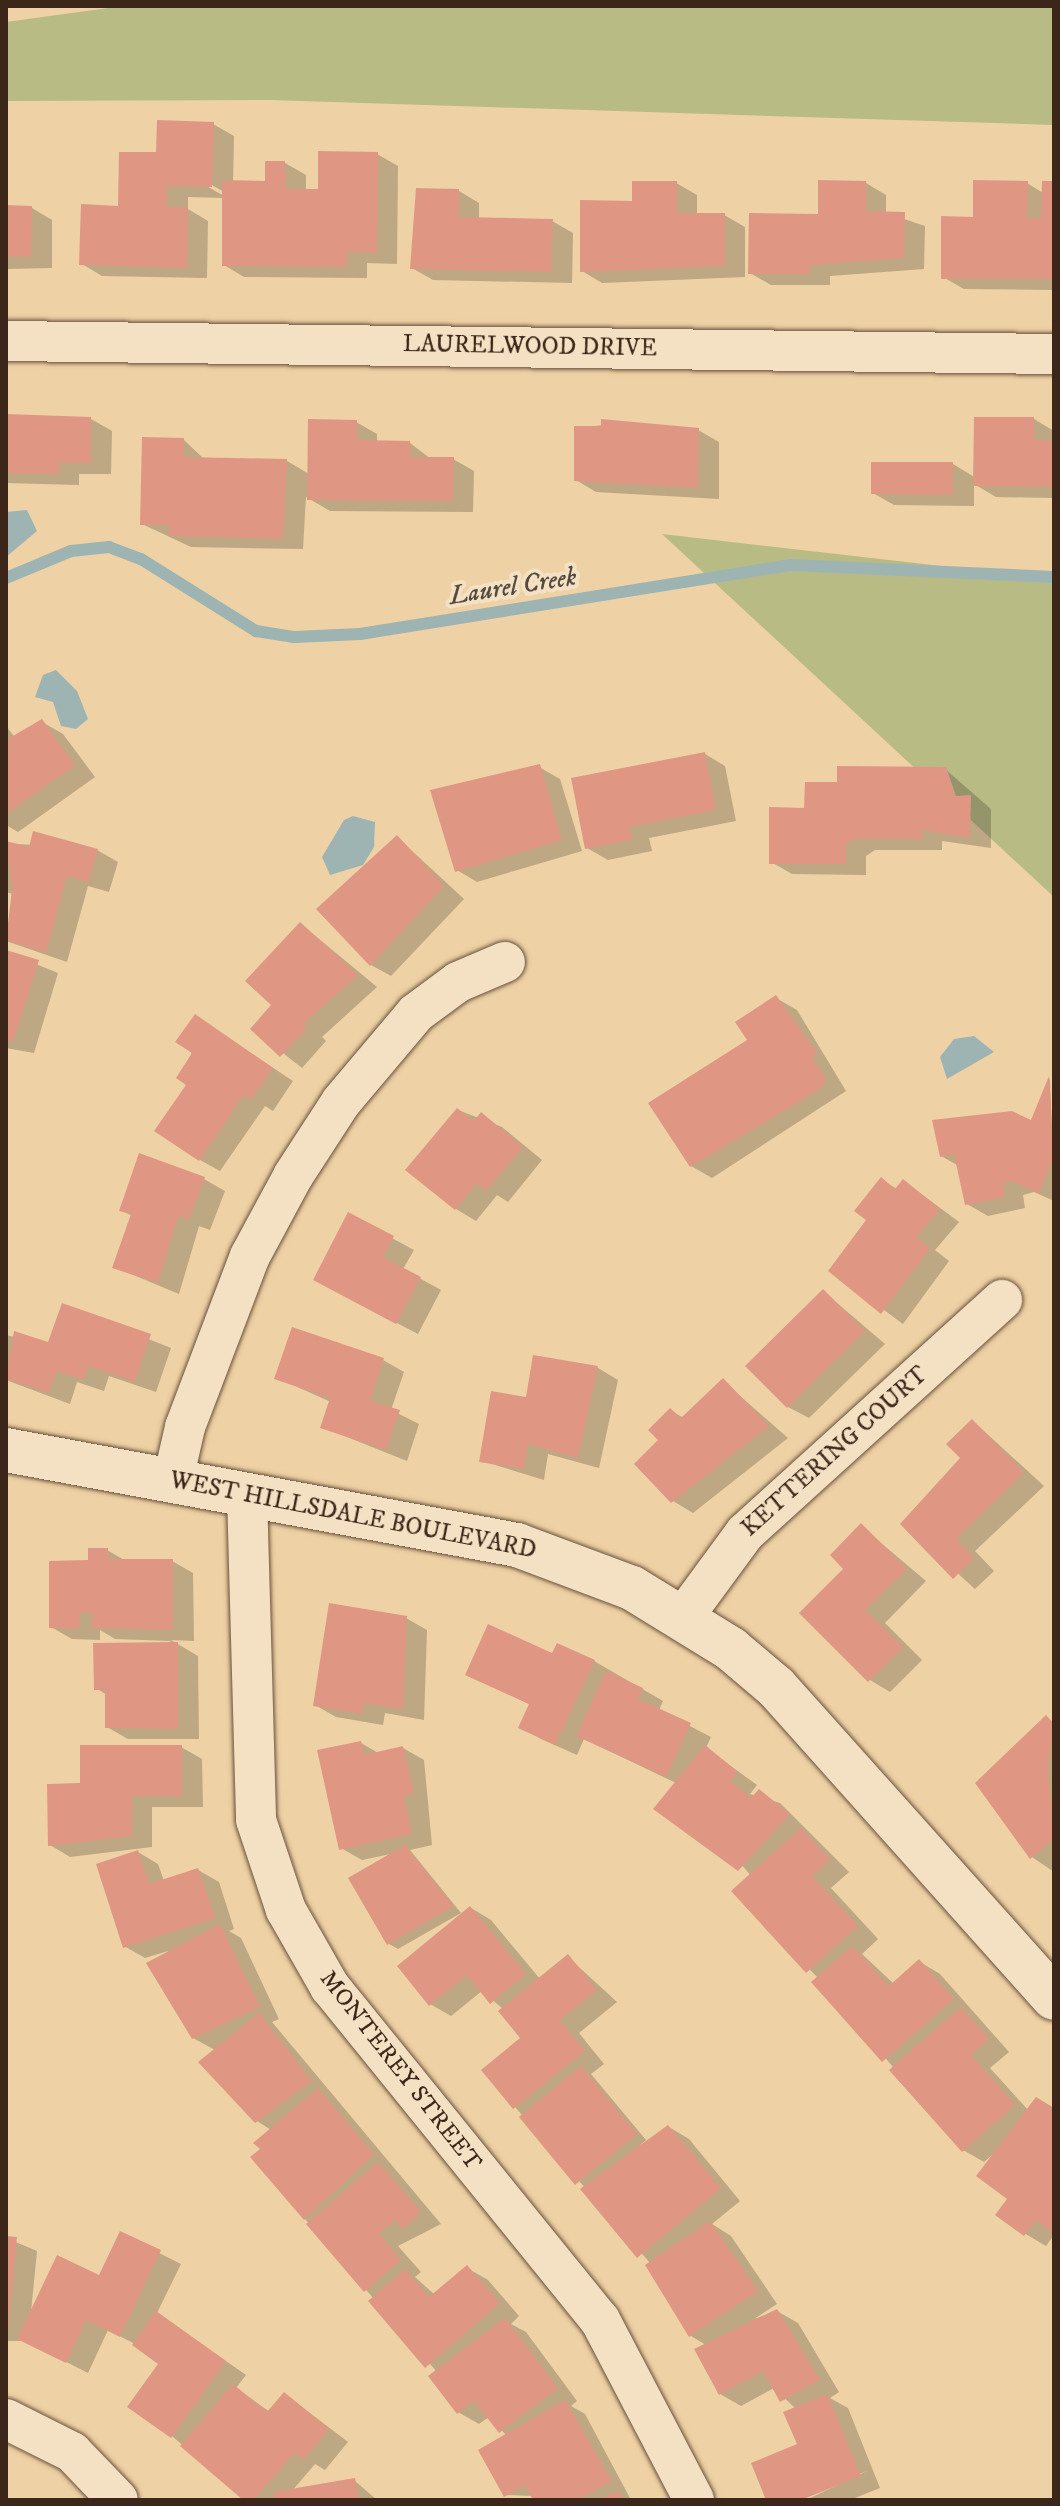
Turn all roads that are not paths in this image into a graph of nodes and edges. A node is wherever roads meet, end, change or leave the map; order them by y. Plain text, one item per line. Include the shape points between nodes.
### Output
1 (6, 341) edge
2 (1054, 354) edge
3 (505, 962) dead end
4 (1002, 1300) dead end
5 (6, 1450) edge
6 (173, 1480) junction
7 (247, 1494) junction
8 (684, 1616) junction
9 (1054, 1998) edge
10 (6, 2419) edge
11 (118, 2500) edge
12 (694, 2500) edge

1 - 2 street, LAURELWOOD DRIVE
3 - 6 street via 458,982 416,1013 341,1102 293,1176 250,1256 185,1427
4 - 8 street, KETTERING COURT via 745,1533
5 - 6 main road, WEST HILLSDALE BOULEVARD
6 - 7 main road, WEST HILLSDALE BOULEVARD
7 - 8 main road, WEST HILLSDALE BOULEVARD via 517,1545
7 - 12 street, MONTEREY STREET via 256,1820 286,1910 330,1987 600,2320
8 - 9 main road, WEST HILLSDALE BOULEVARD via 742,1658 818,1729
10 - 11 street via 60,2443

